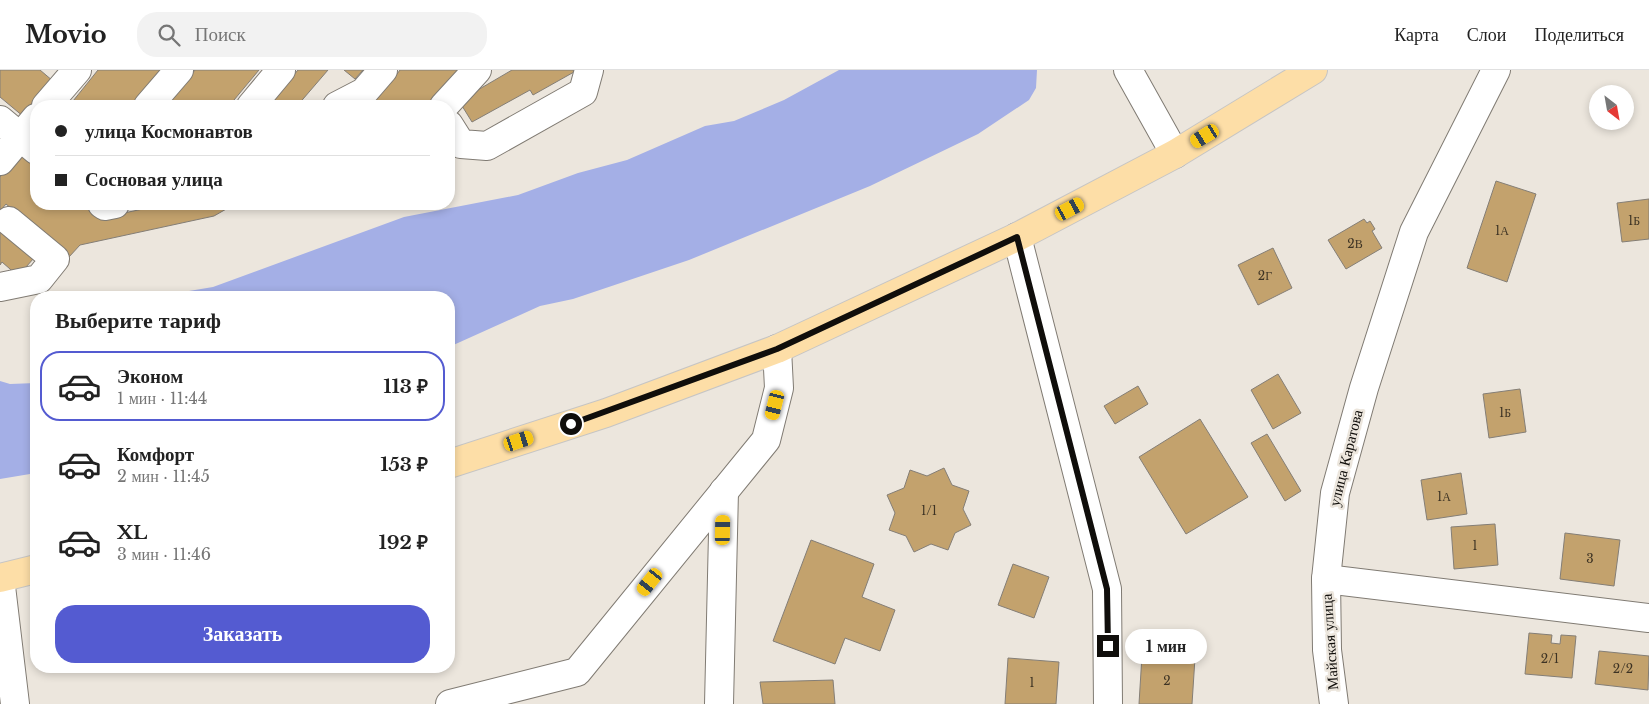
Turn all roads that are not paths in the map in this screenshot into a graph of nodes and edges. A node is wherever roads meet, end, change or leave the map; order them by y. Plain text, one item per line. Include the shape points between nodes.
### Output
1 (179, 70) edge
2 (281, 70) edge
3 (383, 70) edge
4 (477, 70) edge
5 (589, 70) edge
6 (1128, 70) edge
7 (1313, 70) edge
8 (1496, 70) edge
9 (73, 72) edge
10 (51, 100) edge
11 (153, 100) edge
12 (256, 100) edge
13 (349, 100) edge
14 (450, 100) edge
15 (0, 120) edge
16 (455, 134) edge
17 (30, 135) edge
18 (30, 136) edge
19 (1174, 154) junction
20 (0, 161) edge
21 (9, 221) dead end
22 (1017, 237) junction
23 (0, 287) edge
24 (777, 349) junction
25 (455, 462) edge
26 (724, 491) junction
27 (30, 570) edge
28 (0, 578) edge
29 (1326, 579) junction
30 (1649, 618) edge
31 (15, 704) edge
32 (450, 704) edge
33 (719, 704) edge
34 (1108, 704) edge
35 (1334, 704) edge

1 - 11 street
2 - 12 street
3 - 13 street via 364,92
4 - 14 street
5 - 16 street via 583,92 487,146 461,144
6 - 19 street
7 - 19 main road
8 - 29 street, улица Каратова via 1414,232 1364,388 1335,493
9 - 10 street
15 - 17 street
18 - 20 street
19 - 22 main road
21 - 23 street via 55,260 38,279
22 - 24 main road
22 - 34 street via 1107,589
24 - 25 main road via 606,413
24 - 26 street via 779,388 766,440
26 - 32 street via 577,672
26 - 33 street
27 - 28 main road
28 - 31 street
29 - 30 street
29 - 35 street, Майская улица via 1327,650

